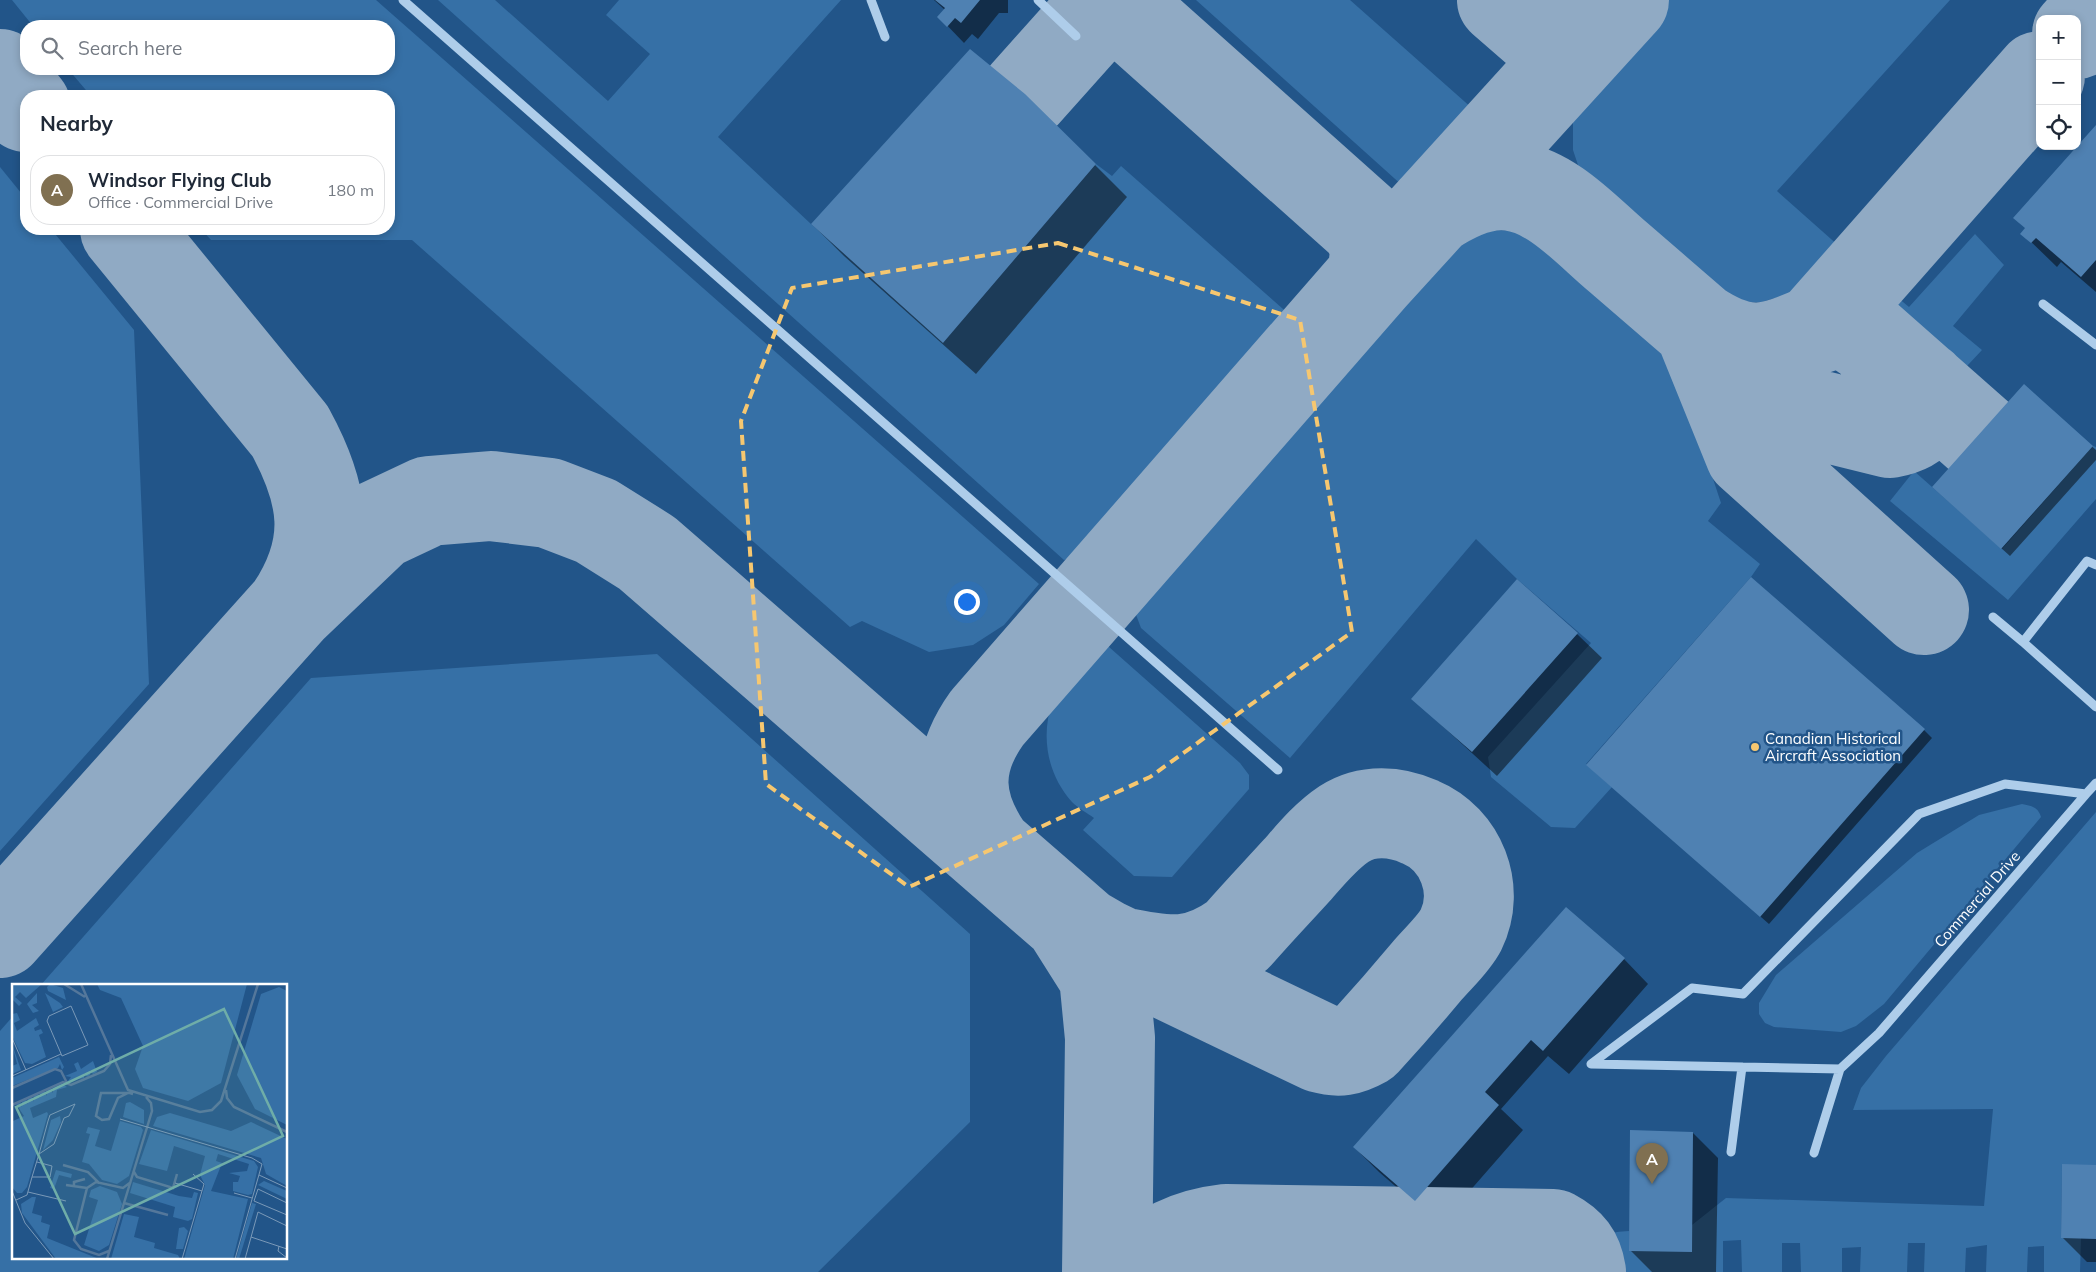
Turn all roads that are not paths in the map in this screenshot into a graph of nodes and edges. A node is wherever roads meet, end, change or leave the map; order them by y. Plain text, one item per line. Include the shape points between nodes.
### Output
1 (404, 0) edge
2 (871, 0) edge
3 (1038, 0) edge
4 (1076, 36) dead end
5 (886, 37) dead end
6 (2043, 304) dead end
7 (2096, 346) edge
8 (2096, 565) edge
9 (1993, 616) dead end
10 (2024, 642) junction
11 (2096, 707) edge
12 (1278, 770) dead end
13 (2096, 783) edge
14 (2086, 794) junction
15 (1742, 1067) junction
16 (1840, 1069) junction
17 (1731, 1152) dead end
18 (1814, 1154) dead end

1 - 12 street
2 - 5 street
3 - 4 street
6 - 7 street
8 - 10 street via 2087,561
9 - 10 street
10 - 11 street
13 - 14 street, Commercial Drive
14 - 15 street via 2005,784 1919,814 1743,994 1692,988 1591,1064
14 - 16 street, Commercial Drive via 1879,1033
15 - 16 street
15 - 17 street
16 - 18 street

